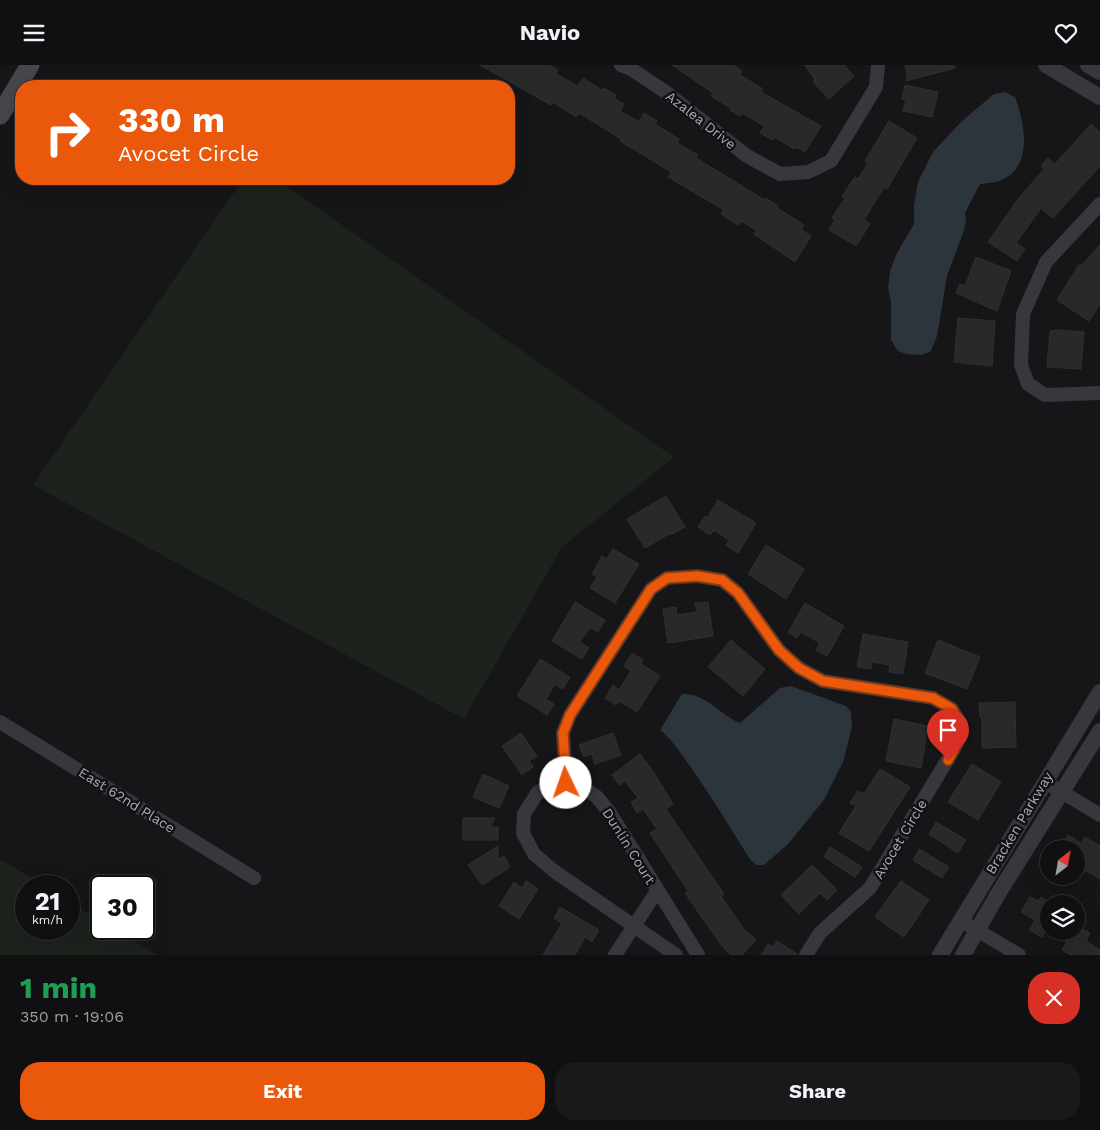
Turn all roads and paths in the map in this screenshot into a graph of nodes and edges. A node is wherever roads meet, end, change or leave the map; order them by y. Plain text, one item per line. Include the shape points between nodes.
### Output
1 (30, 65) edge
2 (621, 65) edge
3 (878, 65) edge
4 (1046, 65) edge
5 (1088, 65) edge
6 (1100, 72) edge
7 (21, 80) edge
8 (15, 90) edge
9 (1100, 97) edge
10 (0, 115) edge
11 (1100, 204) edge
12 (1100, 393) edge
13 (1100, 692) edge
14 (0, 722) edge
15 (1100, 731) edge
16 (1044, 782) junction
17 (566, 783) junction
18 (1062, 792) junction
19 (1100, 815) edge
20 (254, 878) dead end
21 (657, 891) junction
22 (960, 920) junction
23 (633, 926) junction
24 (978, 929) junction
25 (614, 955) edge
26 (676, 955) edge
27 (698, 955) edge
28 (806, 955) edge
29 (940, 955) edge
30 (963, 955) edge
31 (1020, 955) edge

1 - 7 main road
2 - 3 street, Azalea Drive via 667,93 747,156 780,174 808,172 831,161 876,87
4 - 9 street
5 - 6 street
8 - 10 main road
11 - 12 street via 1046,262 1023,314 1021,365 1028,384 1045,395
13 - 16 street, Bracken Parkway
14 - 20 street, East 62nd Place
15 - 18 street, Bracken Parkway
16 - 18 street
16 - 22 street, Bracken Parkway
17 - 21 street, Dunlin Court via 579,785 597,797
17 - 23 street via 557,781 538,792 524,814 523,833 534,854 554,871
17 - 28 street, Avocet Circle via 563,733 570,715 651,589 667,578 697,576 722,580 738,593 779,650 799,668 823,681 933,698 952,709 961,724 952,753 870,888 820,933
18 - 19 street
18 - 24 street, Bracken Parkway
21 - 23 street
21 - 27 street, Dunlin Court
22 - 24 street
22 - 29 street, Bracken Parkway
23 - 25 street
23 - 26 street
24 - 30 street, Bracken Parkway
24 - 31 street

